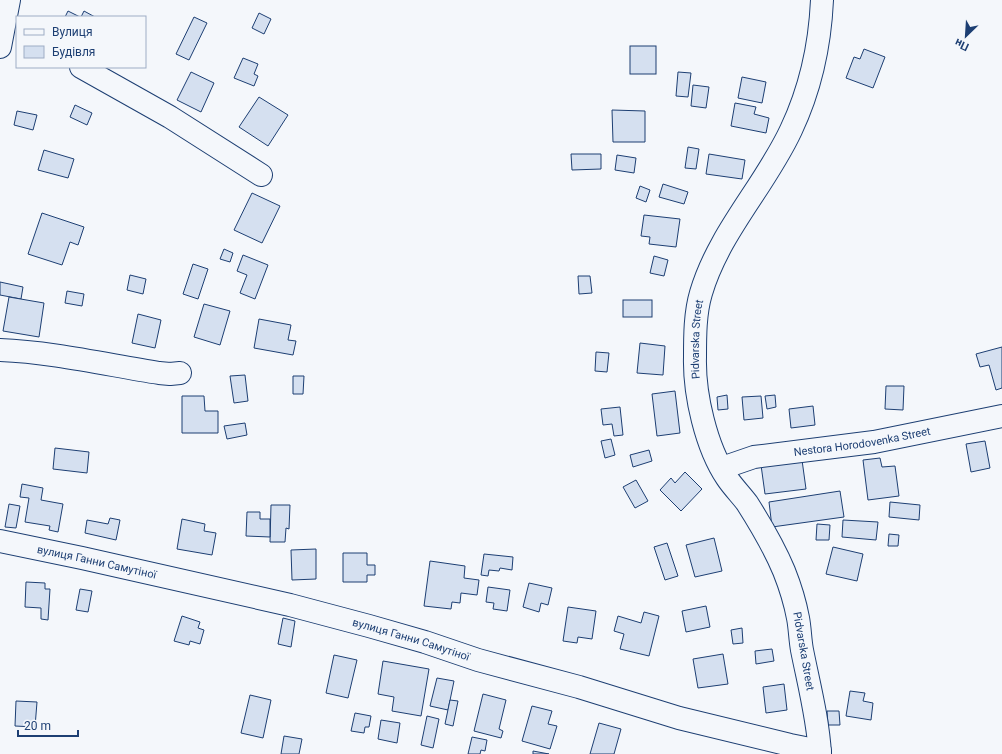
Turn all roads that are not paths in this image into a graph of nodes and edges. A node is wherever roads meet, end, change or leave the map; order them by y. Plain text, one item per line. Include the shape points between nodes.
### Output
1 (9, 0) edge
2 (822, 0) edge
3 (7, 39) edge
4 (83, 68) edge
5 (260, 175) dead end
6 (0, 350) edge
7 (180, 373) dead end
8 (1002, 416) edge
9 (722, 468) junction
10 (0, 541) edge
11 (820, 752) edge

1 - 3 street
2 - 9 street, Pidvarska Street via 813,66 799,112 782,147 719,250 709,270 697,312 695,359 700,408
4 - 5 street via 170,117
6 - 7 street via 159,373
8 - 9 street, Nestora Horodovenka Street via 874,442 754,457
9 - 11 street, Pidvarska Street via 758,520 791,590 817,722
10 - 11 street, вулиця Ганни Самутіної via 290,605 425,642 478,660 579,686 679,718

